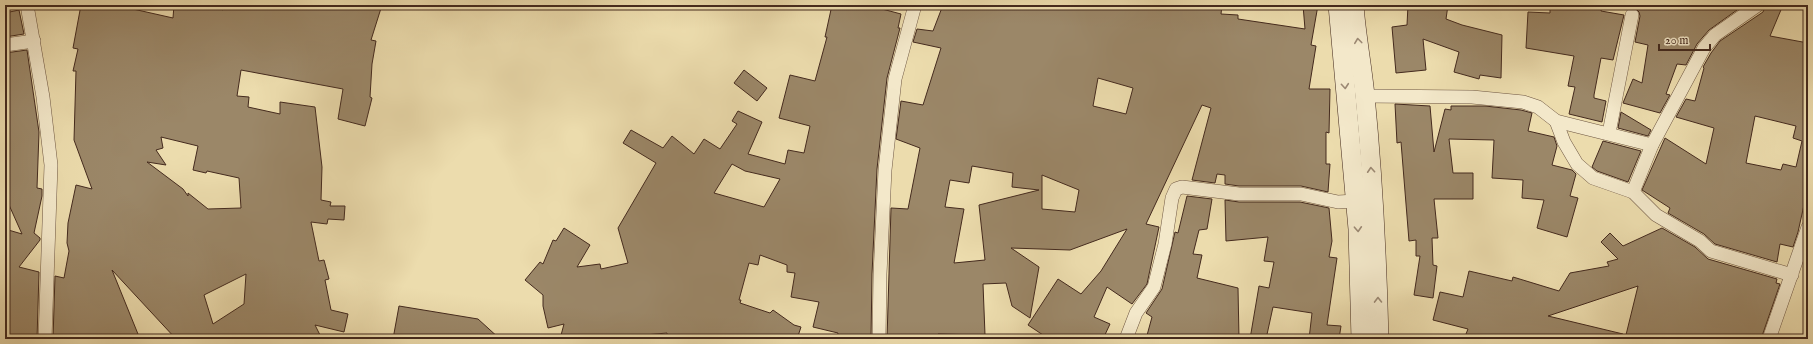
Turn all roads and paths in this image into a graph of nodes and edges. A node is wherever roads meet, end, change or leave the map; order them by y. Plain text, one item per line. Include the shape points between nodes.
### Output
1 (28, 5) edge
2 (915, 5) edge
3 (1338, 5) edge
4 (1354, 5) edge
5 (1758, 5) edge
6 (1632, 15) dead end
7 (34, 41) junction
8 (5, 45) edge
9 (1365, 96) junction
10 (1556, 120) junction
11 (1609, 133) junction
12 (1652, 145) junction
13 (1633, 192) junction
14 (1356, 201) junction
15 (1808, 227) edge
16 (1803, 256) edge
17 (1792, 275) junction
18 (45, 339) edge
19 (879, 339) edge
20 (1126, 339) edge
21 (1361, 339) edge
22 (1379, 339) edge
23 (1769, 339) edge

1 - 7 street
2 - 19 street via 896,79 885,170
3 -> 14 street
9 -> 4 street
5 - 12 street via 1716,35 1704,48
6 - 11 street
7 - 8 street
7 - 18 street via 51,165
9 - 10 street via 1499,98 1538,107
22 -> 9 street
10 - 11 street
10 - 13 street via 1564,142 1577,164 1593,178
11 - 12 street
12 - 13 street
13 - 17 street via 1656,215 1700,241 1711,251
14 - 20 street via 1338,202 1301,194 1239,194 1182,187 1176,189 1154,287 1136,313
14 -> 21 street
15 - 16 street
16 - 17 street
17 - 23 street

